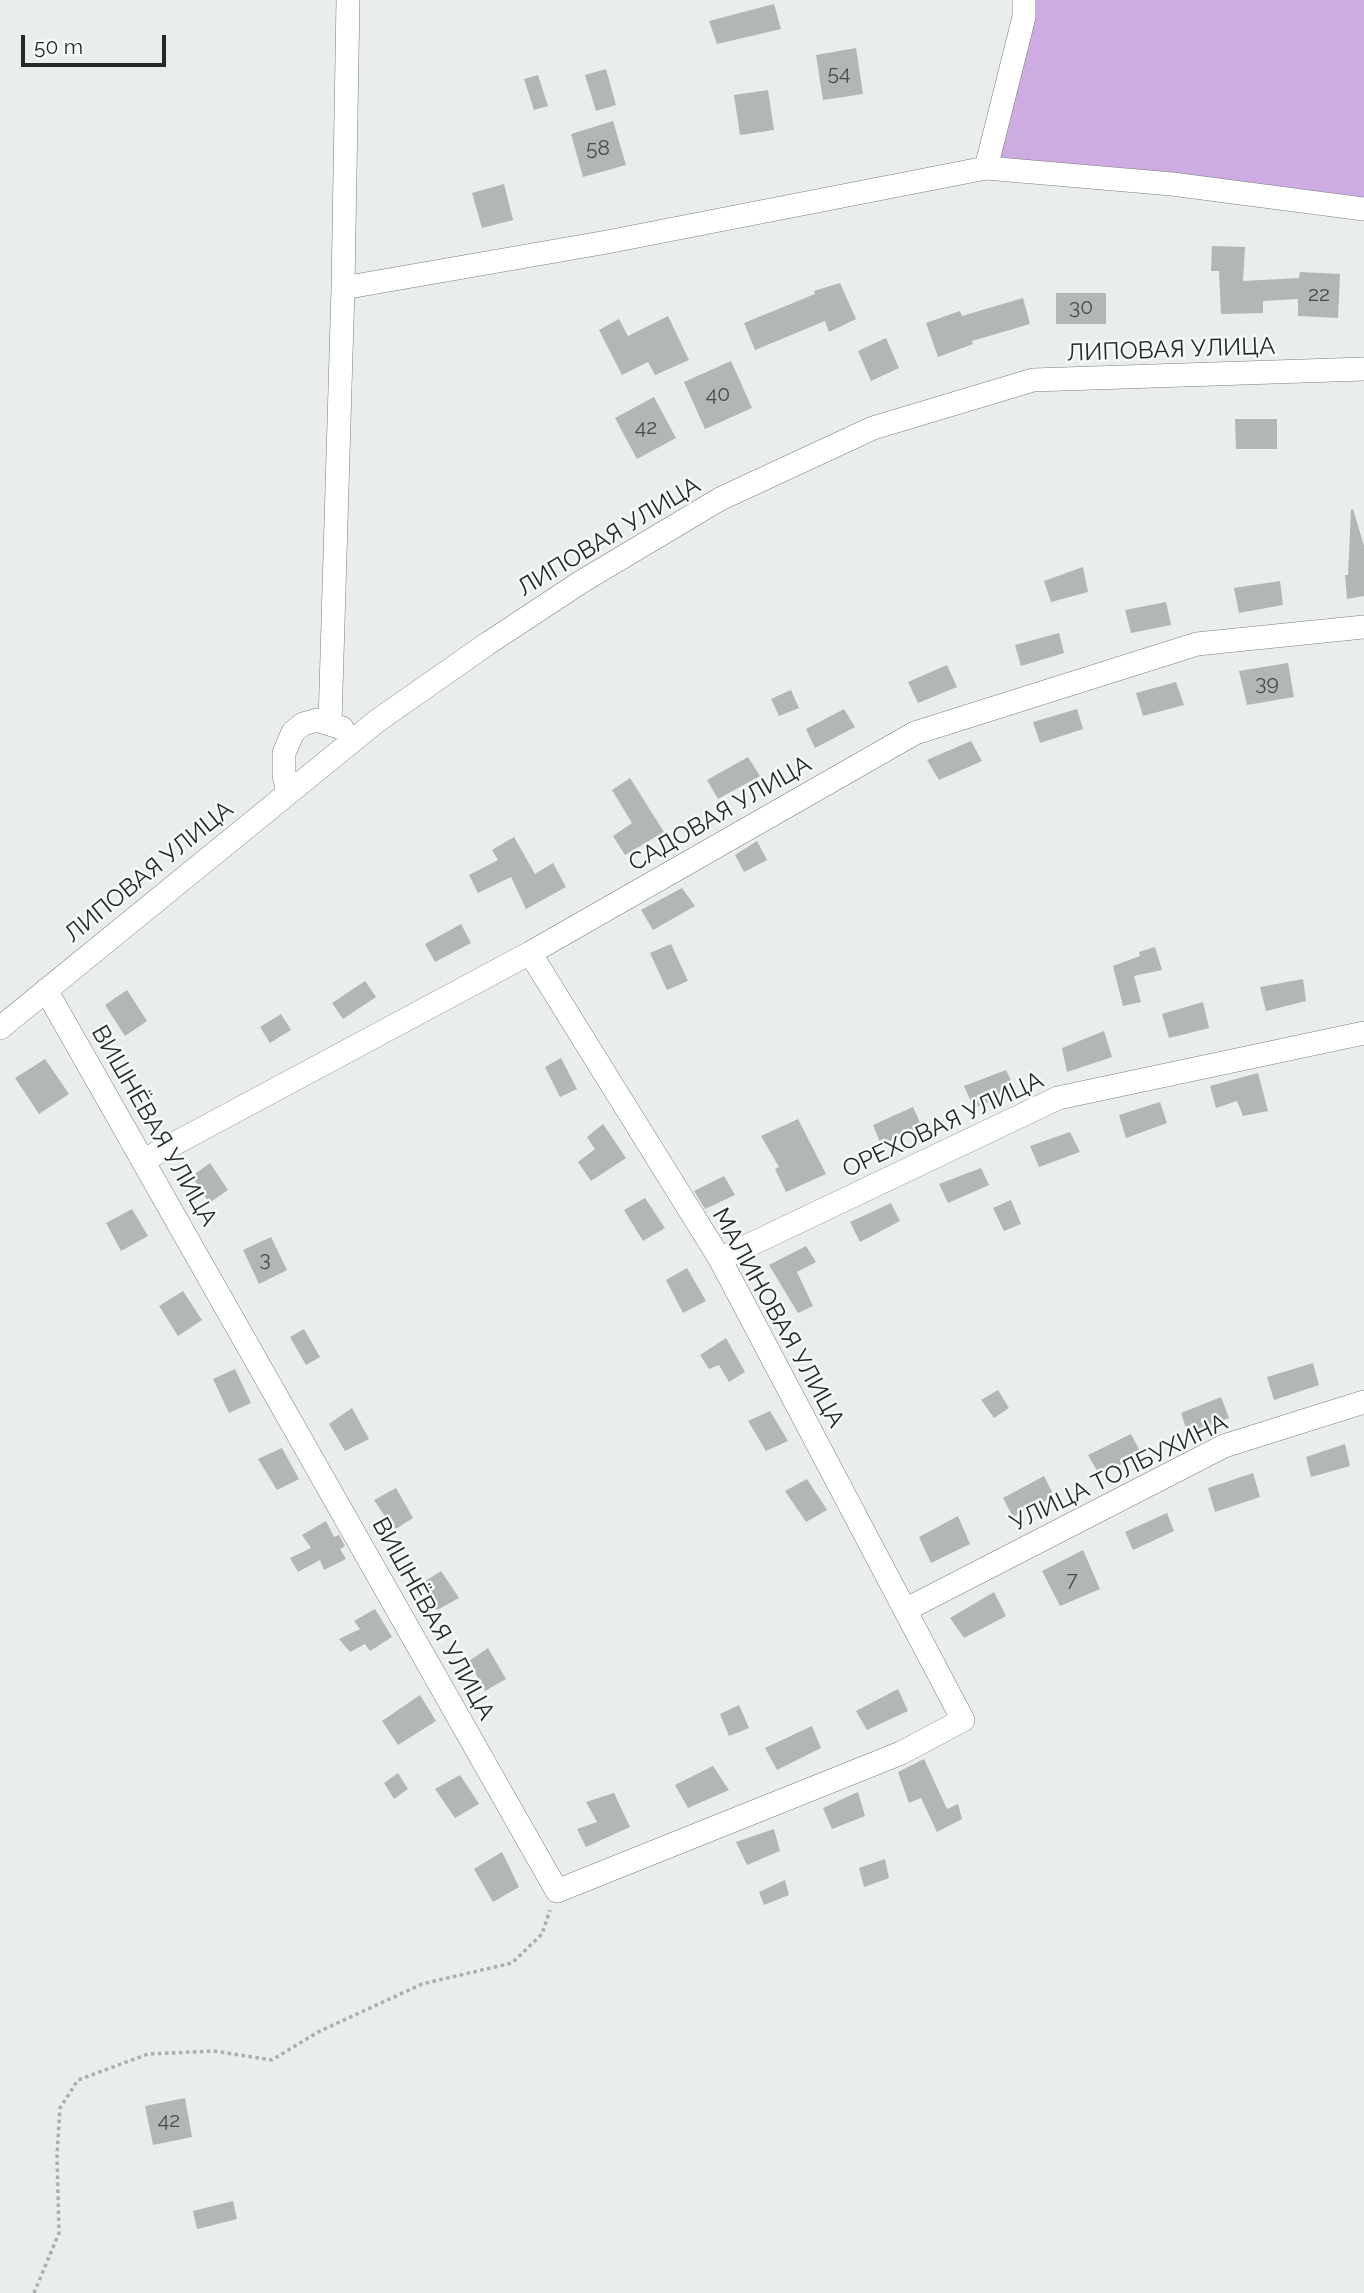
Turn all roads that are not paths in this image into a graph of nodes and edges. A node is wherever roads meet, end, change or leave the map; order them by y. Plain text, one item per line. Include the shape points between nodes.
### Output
1 (348, 0) edge
2 (1024, 0) edge
3 (986, 168) junction
4 (1364, 209) edge
5 (343, 288) junction
6 (1364, 369) edge
7 (1364, 627) edge
8 (330, 723) junction
9 (355, 739) junction
10 (288, 793) junction
11 (530, 953) junction
12 (46, 990) junction
13 (0, 1028) edge
14 (1364, 1033) edge
15 (144, 1160) junction
16 (720, 1259) junction
17 (1364, 1402) edge
18 (905, 1610) junction
19 (963, 1720) joint

1 - 5 street
2 - 3 street via 1024,17
3 - 4 street via 1172,184
3 - 5 street
5 - 8 street
6 - 9 street, ЛИПОВАЯ УЛИЦА via 1033,380 873,428 720,499 476,652
7 - 11 street, САДОВАЯ УЛИЦА via 1196,645 915,733
8 - 9 street
8 - 10 street via 317,720 293,732 284,753
9 - 10 street, ЛИПОВАЯ УЛИЦА
10 - 12 street, ЛИПОВАЯ УЛИЦА
11 - 15 street, САДОВАЯ УЛИЦА
11 - 16 street, МАЛИНОВАЯ УЛИЦА
12 - 13 street, ЛИПОВАЯ УЛИЦА
12 - 15 street, ВИШНЁВАЯ УЛИЦА
14 - 16 street, ОРЕХОВАЯ УЛИЦА via 1058,1098
15 - 19 street, ВИШНЁВАЯ УЛИЦА via 557,1891 901,1753
16 - 18 street, МАЛИНОВАЯ УЛИЦА
17 - 18 street, УЛИЦА ТОЛБУХИНА via 1224,1446
18 - 19 street, МАЛИНОВАЯ УЛИЦА

